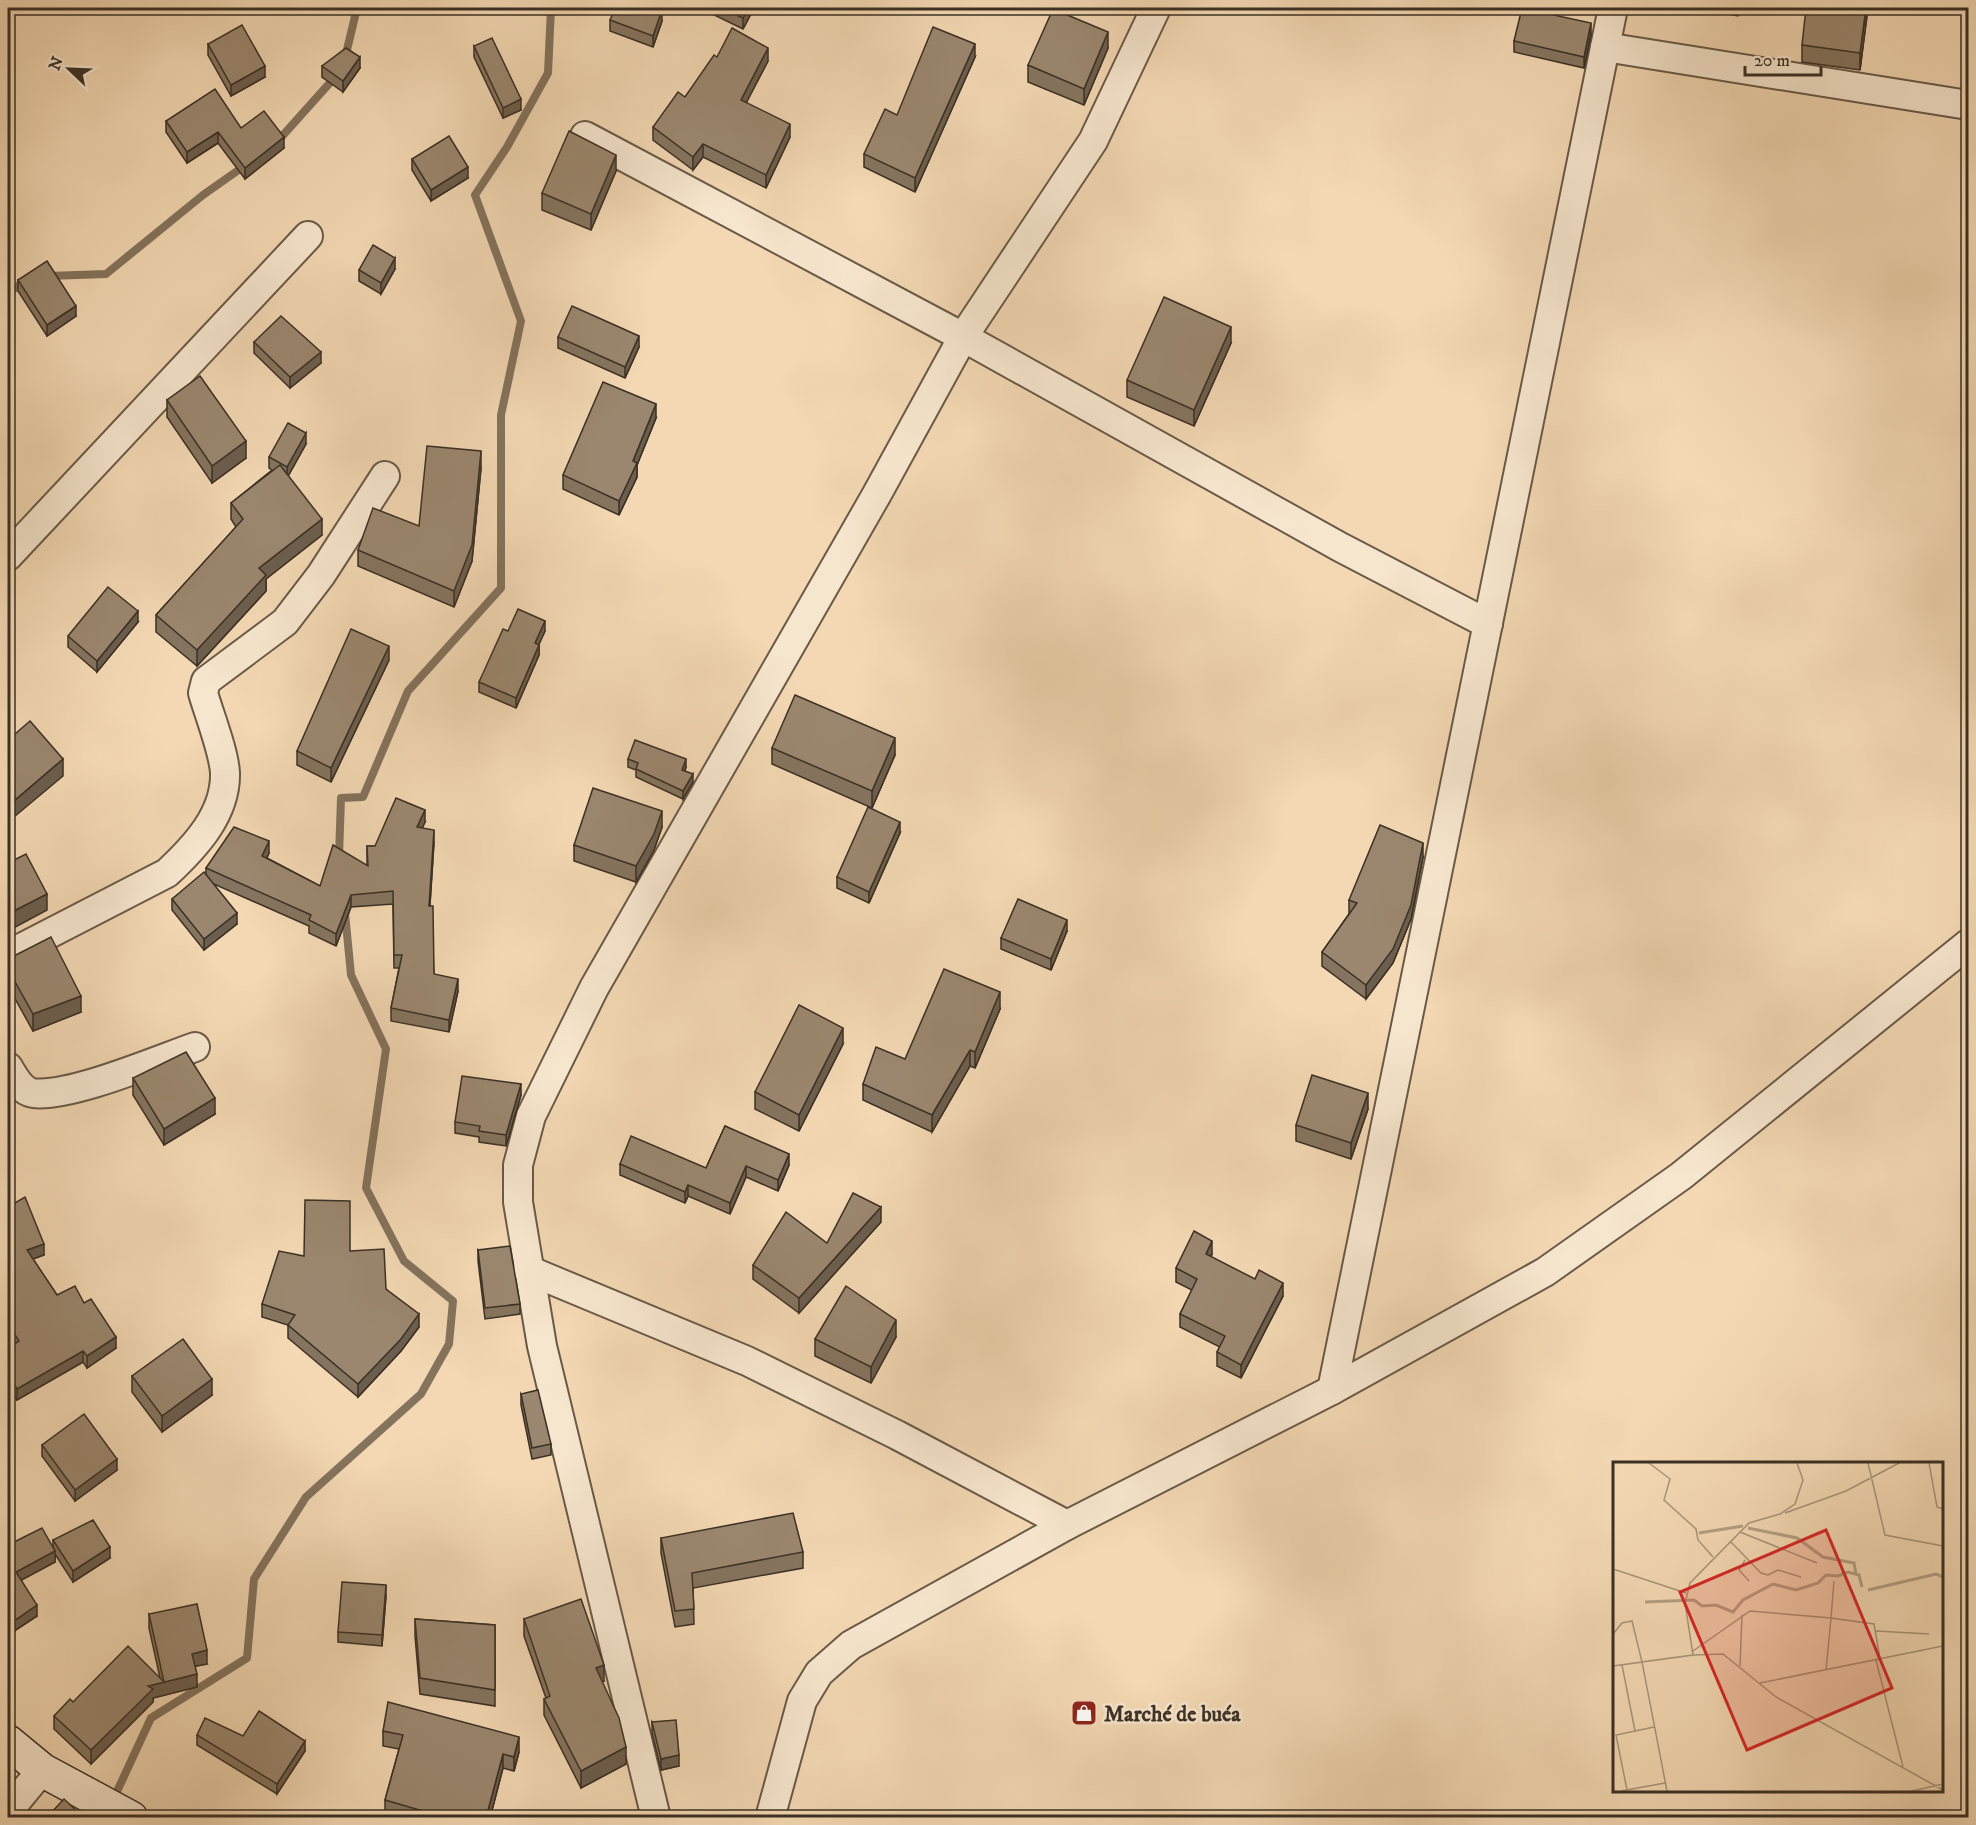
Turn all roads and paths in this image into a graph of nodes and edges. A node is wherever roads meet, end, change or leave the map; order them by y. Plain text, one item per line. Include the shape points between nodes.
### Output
1 (1156, 8) edge
2 (1613, 8) edge
3 (1605, 47) junction
4 (1968, 105) edge
5 (585, 136) edge
6 (308, 236) dead end
7 (963, 337) junction
8 (385, 476) dead end
9 (8, 556) edge
10 (1488, 624) junction
11 (1968, 944) edge
12 (8, 955) edge
13 (195, 1047) dead end
14 (8, 1067) edge
15 (528, 1270) junction
16 (1332, 1389) junction
17 (1067, 1525) junction
18 (8, 1742) edge
19 (42, 1770) junction
20 (8, 1810) edge
21 (131, 1818) edge
22 (657, 1818) edge
23 (770, 1818) edge

1 - 7 street via 1093,141
2 - 3 street
3 - 4 street
3 - 10 street
5 - 7 street
6 - 9 street
7 - 10 street via 1340,547
7 - 15 street via 594,988 531,1116 518,1165 518,1202
8 - 12 street via 321,575 285,622 206,681 203,693 225,772 220,809 188,854 167,873
10 - 16 street
11 - 16 street via 1681,1176 1545,1272
13 - 14 street via 104,1080 50,1092 31,1093 18,1083
15 - 17 street via 747,1361
15 - 22 street via 542,1346
16 - 17 street
17 - 23 street via 850,1645 819,1673 802,1701
18 - 19 street
19 - 20 street
19 - 21 street

